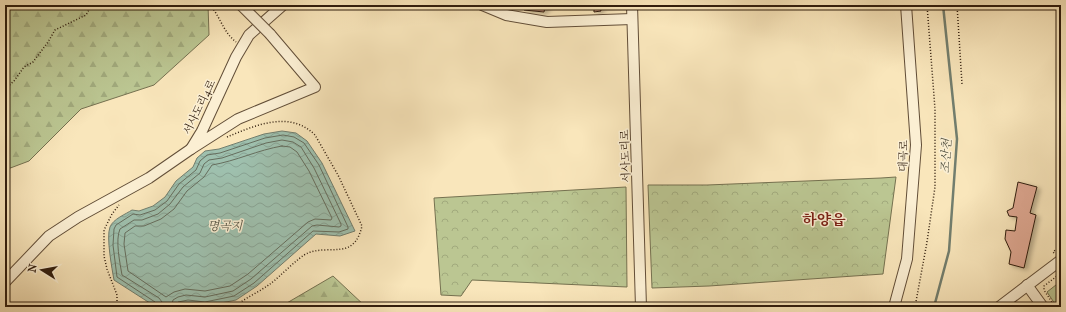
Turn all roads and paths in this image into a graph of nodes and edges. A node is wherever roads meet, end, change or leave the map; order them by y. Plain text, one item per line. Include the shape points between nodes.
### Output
1 (93, 5) edge
2 (210, 5) edge
3 (241, 5) edge
4 (283, 5) edge
5 (482, 5) edge
6 (632, 5) edge
7 (906, 5) edge
8 (927, 5) edge
9 (957, 5) edge
10 (632, 19) junction
11 (242, 46) junction
12 (962, 84) dead end
13 (5, 90) edge
14 (226, 137) dead end
15 (191, 149) junction
16 (120, 204) dead end
17 (1061, 260) edge
18 (1061, 273) edge
19 (5, 282) edge
20 (1027, 285) junction
21 (117, 307) edge
22 (234, 307) edge
23 (641, 307) edge
24 (894, 307) edge
25 (915, 307) edge
26 (998, 307) edge
27 (1043, 307) edge
28 (1055, 307) edge

1 - 13 path via 86,16 55,30 33,62 24,67
2 - 11 path via 224,28
3 - 15 street, 서사도리4로, bridge via 270,34 315,87 238,119
4 - 11 street, 서사도리4로 via 249,36
5 - 10 street via 506,15 547,22
6 - 10 street, 서사도리로
7 - 24 street, 대곡로 via 916,145 907,259
8 - 25 path via 935,109 935,187
9 - 12 path
10 - 23 street, 서사도리로
11 - 15 street, 서사도리4로
14 - 22 path via 289,120 310,130 338,175 362,226 360,235 353,245 339,251 316,251 307,254 270,284
15 - 19 street via 149,178 49,236
16 - 21 path via 104,230 104,256 117,295
17 - 20 street
18 - 28 path via 1044,286
20 - 26 street
20 - 27 street

